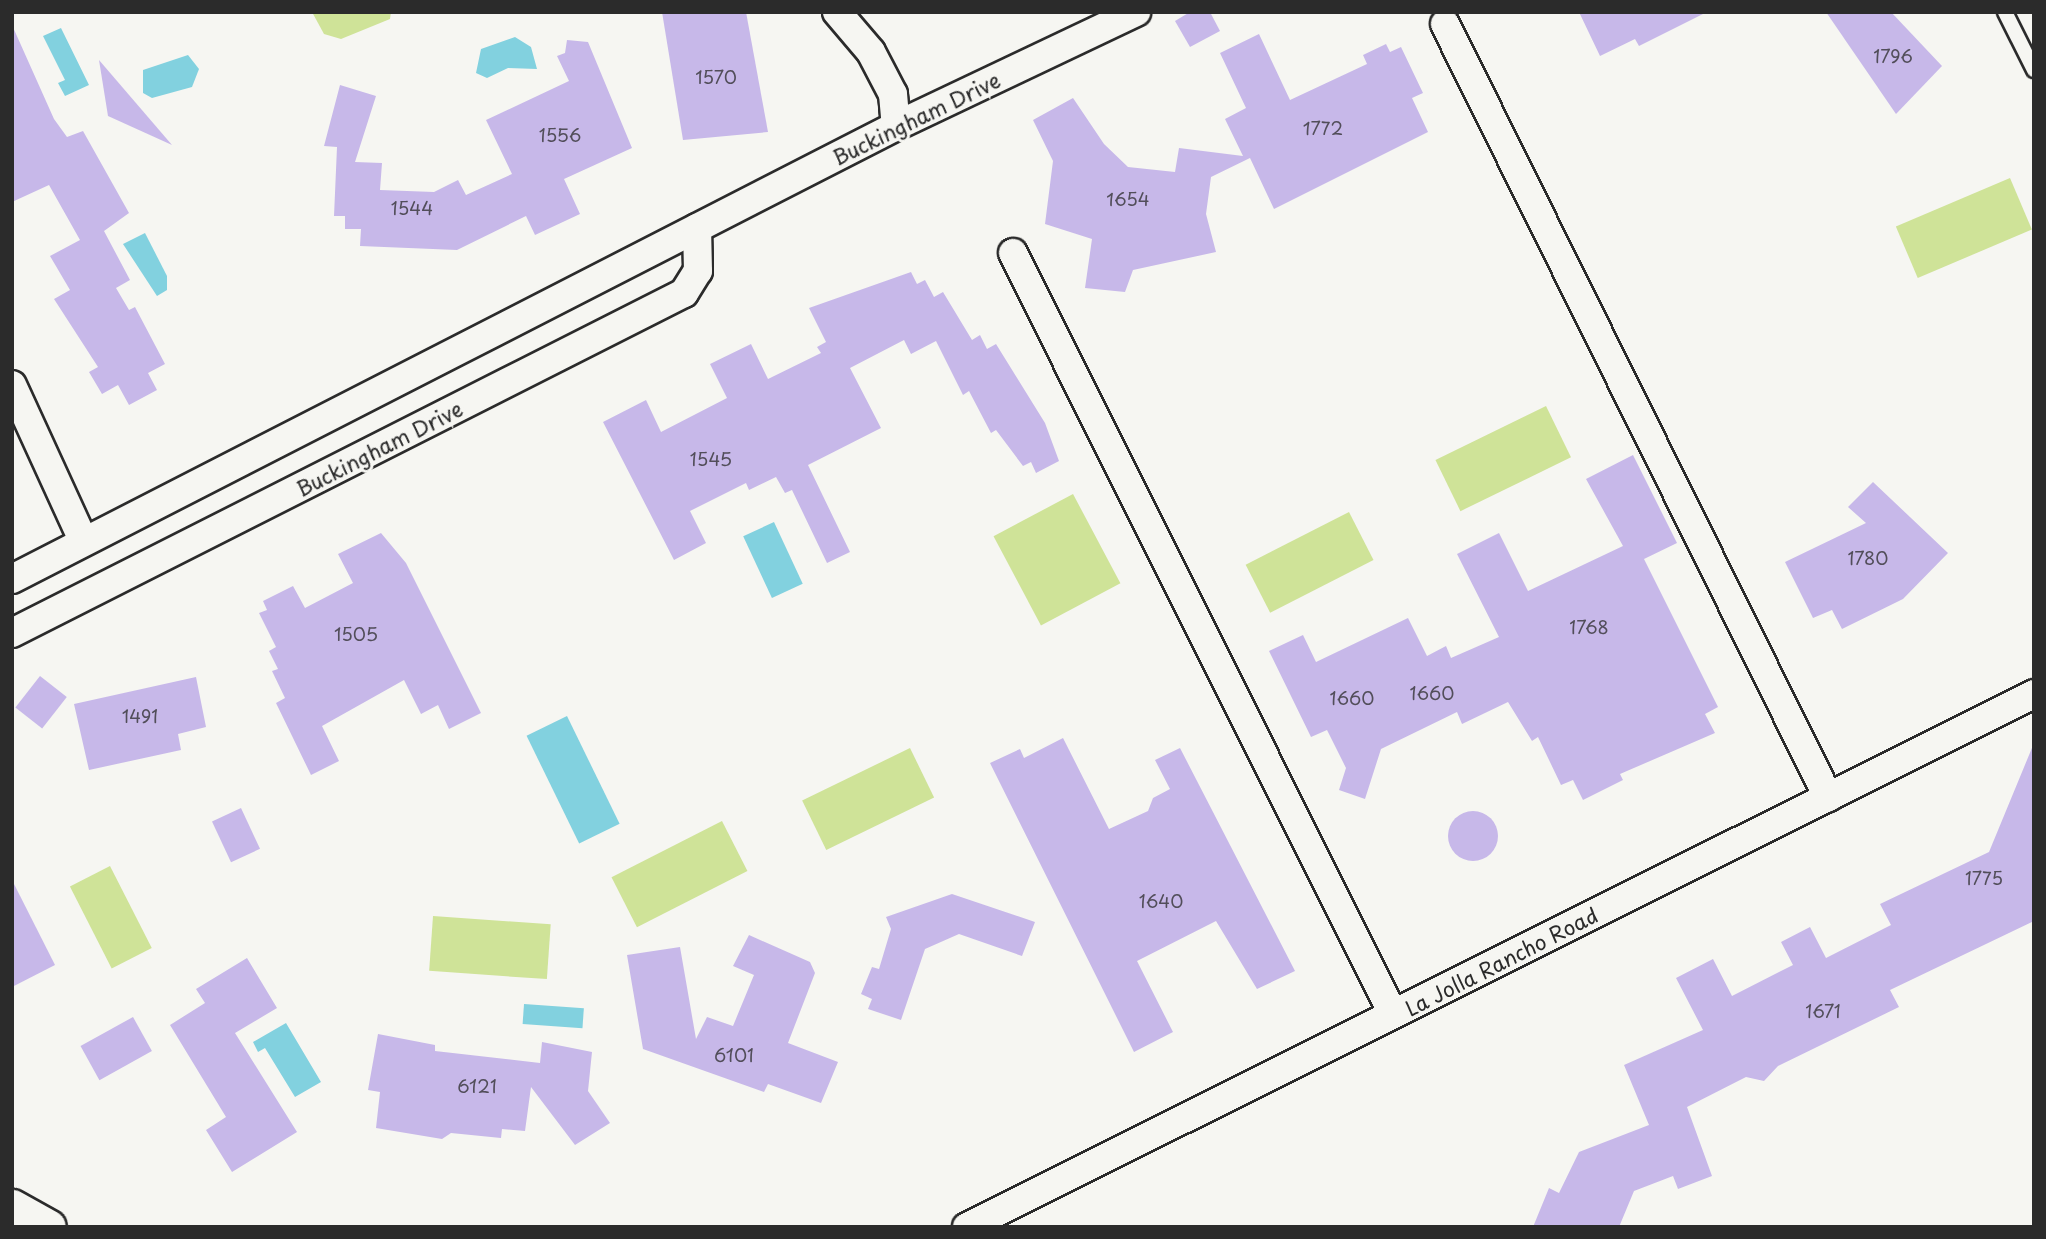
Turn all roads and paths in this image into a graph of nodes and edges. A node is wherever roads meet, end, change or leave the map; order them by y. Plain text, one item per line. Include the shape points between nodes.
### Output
1 (837, 12) edge
2 (1136, 12) edge
3 (2005, 12) edge
4 (1445, 24) dead end
5 (2034, 70) edge
6 (896, 126) junction
7 (697, 228) junction
8 (1013, 253) dead end
9 (12, 385) edge
10 (83, 540) junction
11 (12, 579) edge
12 (12, 633) edge
13 (2034, 694) edge
14 (1828, 797) junction
15 (1393, 1014) junction
16 (12, 1207) edge
17 (48, 1227) edge
18 (967, 1227) edge

1 - 6 street via 871,52 893,94
2 - 6 street, Buckingham Drive
3 - 5 lane
4 - 14 street
6 - 7 street, Buckingham Drive
7 - 10 street, Buckingham Drive
7 - 12 street, Buckingham Drive via 698,271 684,293
8 - 15 street
9 - 10 street
10 - 11 street, Buckingham Drive
13 - 14 street, La Jolla Rancho Road
14 - 15 street, La Jolla Rancho Road
15 - 18 street, La Jolla Rancho Road
16 - 17 street

